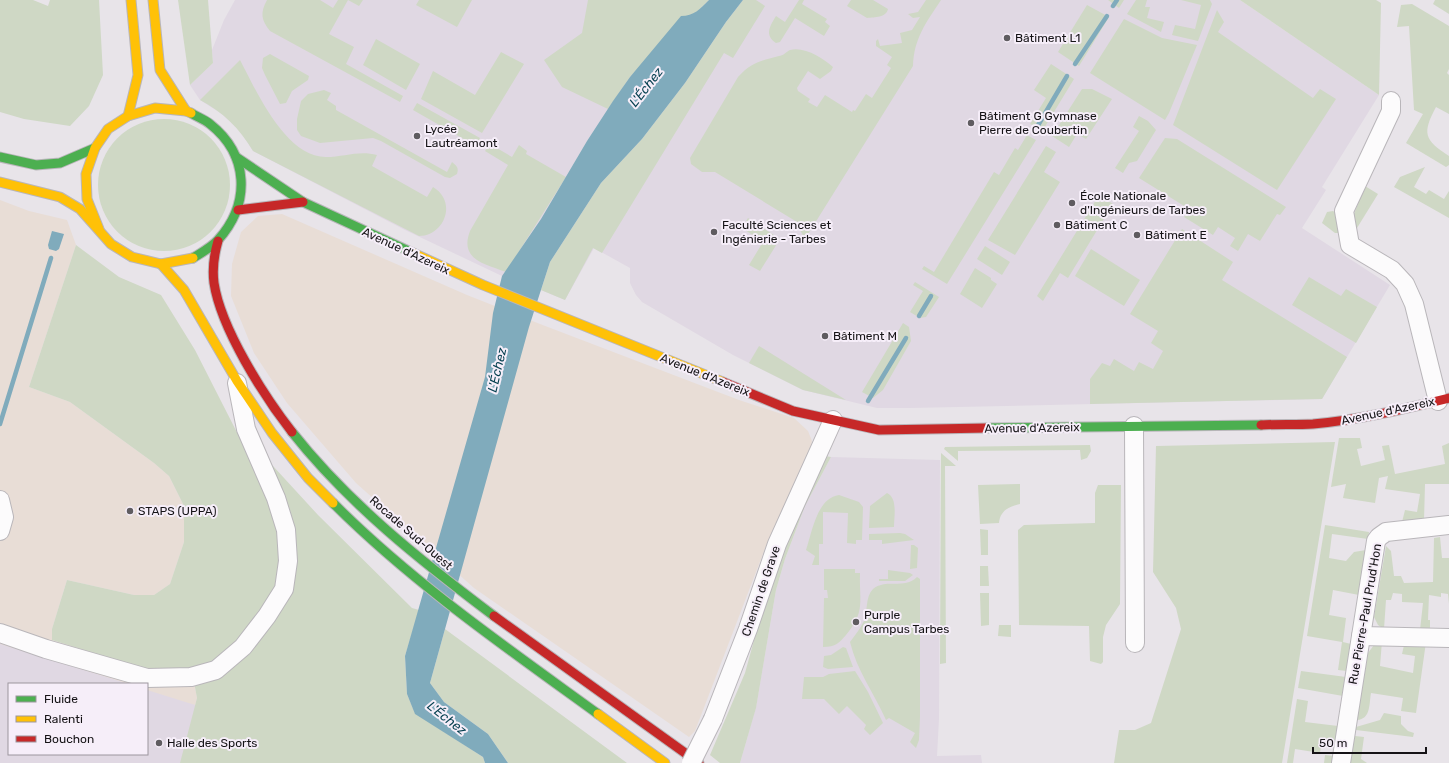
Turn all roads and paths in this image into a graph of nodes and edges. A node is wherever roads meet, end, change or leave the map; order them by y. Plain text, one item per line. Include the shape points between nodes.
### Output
1 (131, 0) edge
2 (153, 0) edge
3 (1391, 101) dead end
4 (186, 111) junction
5 (128, 116) junction
6 (95, 148) junction
7 (0, 157) edge
8 (236, 157) junction
9 (0, 182) edge
10 (303, 202) junction
11 (238, 210) junction
12 (99, 229) junction
13 (218, 241) junction
14 (161, 264) junction
15 (237, 381) junction
16 (1443, 399) edge
17 (833, 420) junction
18 (1134, 426) junction
19 (0, 500) edge
20 (1449, 525) edge
21 (0, 531) edge
22 (0, 633) edge
23 (1361, 636) junction
24 (1449, 638) edge
25 (1135, 643) dead end
26 (665, 763) edge
27 (691, 763) edge
28 (699, 763) edge
29 (1341, 763) edge

1 - 5 main road via 138,75
2 - 4 main road via 160,70
3 - 16 street via 1390,111 1344,211 1347,233 1350,244 1392,270 1405,284 1414,304
4 - 5 main road via 155,108
4 - 8 main road via 209,123 226,140
5 - 6 main road via 108,129
6 - 7 main road via 60,163 36,165
6 - 12 main road via 86,174 86,199
8 - 10 main road, Avenue d'Azereix
8 - 11 main road via 242,183
9 - 12 main road via 60,197 80,209
10 - 11 main road
10 - 17 main road, Avenue d'Azereix via 395,246 549,312 792,410
11 - 13 main road
12 - 14 main road via 112,244 132,257
13 - 14 main road via 193,258
13 - 28 main road, Rocade Sud-Ouest via 213,254 212,278 227,326 258,381 308,451 359,504 415,554 474,601
14 - 15 main road via 184,290
15 - 22 street via 246,429 276,498 286,530 288,561 284,589 243,647 216,670 191,677 147,678
15 - 26 main road via 308,478 405,570
16 - 18 main road, Avenue d'Azereix via 1353,420
17 - 18 main road, Avenue d'Azereix via 879,430
17 - 27 street, Chemin de Grave, bridge via 777,544 713,719
18 - 25 street
19 - 21 street via 4,517
20 - 23 street, Rue Pierre-Paul Prud'Hon via 1386,532 1379,537 1375,547
23 - 24 street
23 - 29 street, Rue Pierre-Paul Prud'Hon

